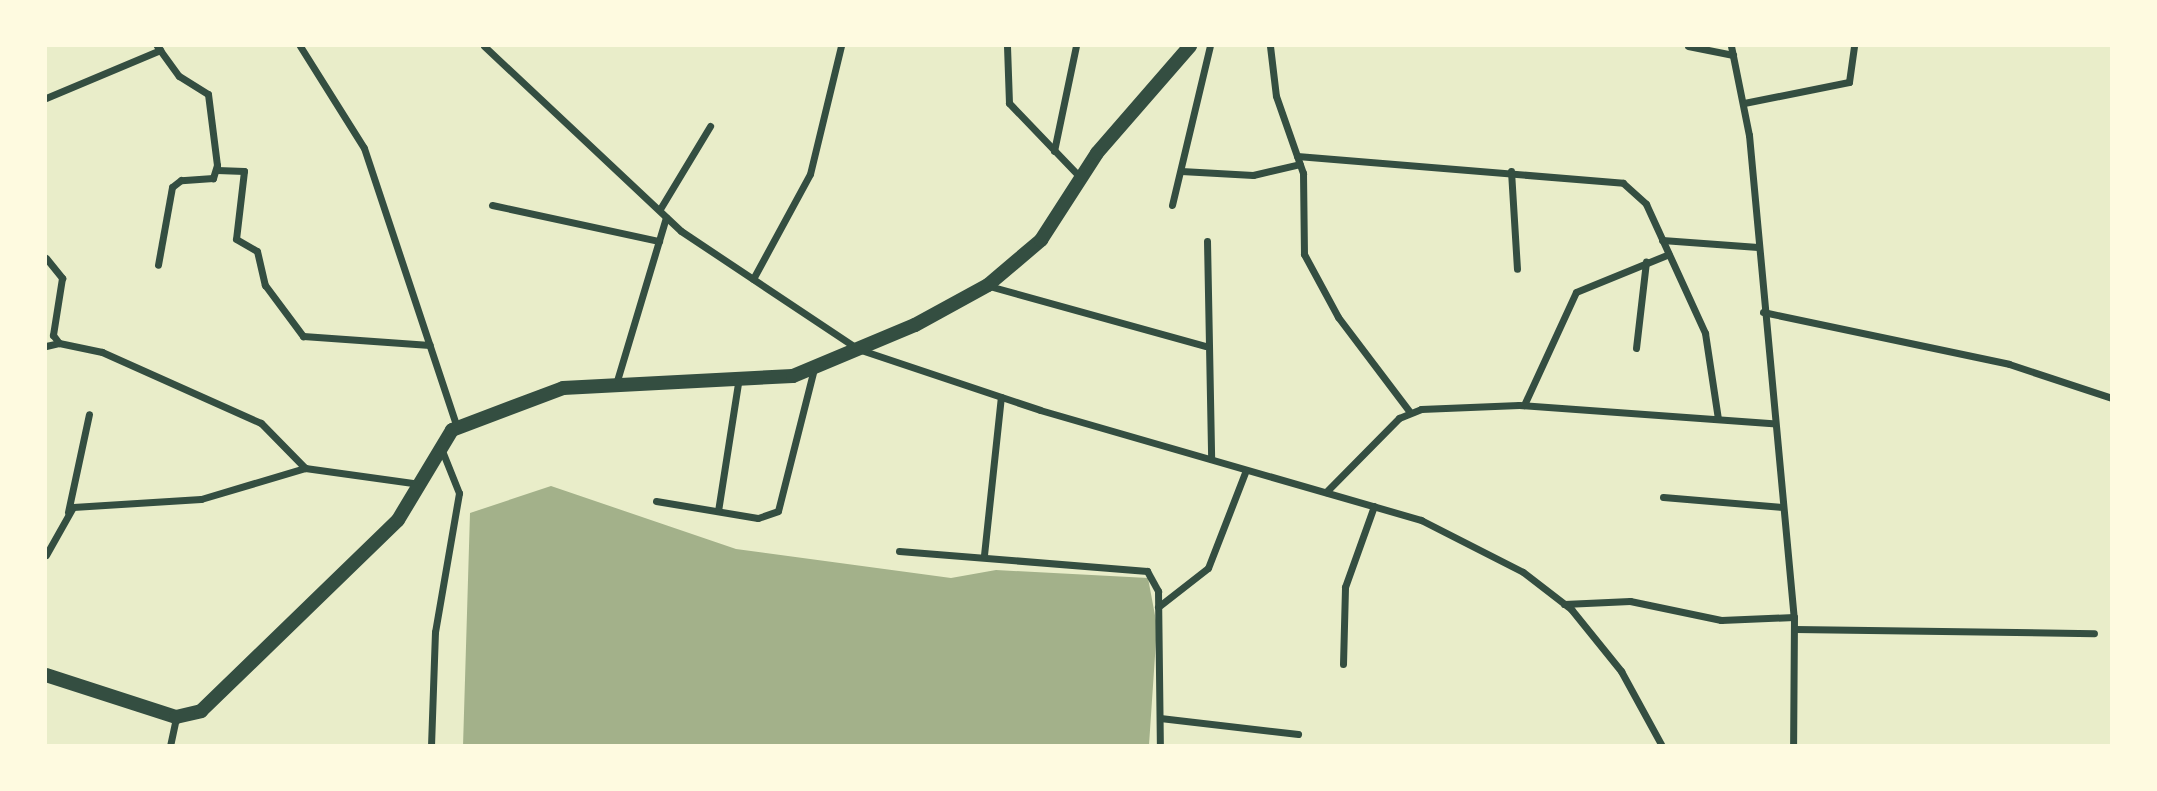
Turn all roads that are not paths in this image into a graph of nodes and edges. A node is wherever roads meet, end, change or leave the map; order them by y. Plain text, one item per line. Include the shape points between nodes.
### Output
1 (300, 46) edge
2 (484, 46) edge
3 (841, 46) edge
4 (1007, 46) edge
5 (1076, 46) edge
6 (1190, 46) edge
7 (1210, 46) edge
8 (1270, 46) edge
9 (1688, 46) edge
10 (1731, 46) edge
11 (1854, 46) edge
12 (159, 48) edge
13 (1733, 55) junction
14 (46, 98) edge
15 (1744, 103) junction
16 (710, 127) dead end
17 (1054, 151) junction
18 (1299, 160) junction
19 (216, 170) junction
20 (1181, 171) junction
21 (1511, 171) junction
22 (1080, 177) junction
23 (492, 205) dead end
24 (1172, 205) dead end
25 (660, 209) junction
26 (666, 217) junction
27 (1662, 240) junction
28 (659, 241) junction
29 (1207, 241) dead end
30 (1758, 247) junction
31 (1669, 254) junction
32 (46, 258) edge
33 (1646, 262) junction
34 (158, 265) dead end
35 (1517, 269) dead end
36 (753, 279) junction
37 (988, 285) junction
38 (1763, 312) junction
39 (59, 343) junction
40 (430, 345) junction
41 (46, 346) edge
42 (1205, 346) junction
43 (1636, 348) dead end
44 (858, 349) junction
45 (815, 367) junction
46 (739, 377) junction
47 (616, 384) junction
48 (1001, 397) junction
49 (2112, 398) edge
50 (1524, 405) junction
51 (1409, 411) junction
52 (89, 414) dead end
53 (1718, 419) junction
54 (1772, 423) junction
55 (457, 428) junction
56 (441, 448) junction
57 (1211, 459) junction
58 (305, 468) junction
59 (1246, 470) junction
60 (420, 484) junction
61 (1325, 492) junction
62 (1663, 498) dead end
63 (656, 500) dead end
64 (1374, 506) junction
65 (1781, 507) junction
66 (718, 511) junction
67 (68, 512) junction
68 (899, 551) dead end
69 (46, 555) edge
70 (984, 555) junction
71 (1564, 604) junction
72 (1158, 607) junction
73 (1794, 617) junction
74 (1795, 629) junction
75 (2094, 633) dead end
76 (1343, 664) dead end
77 (46, 675) edge
78 (176, 717) junction
79 (1160, 718) junction
80 (1298, 734) dead end
81 (170, 746) edge
82 (430, 746) edge
83 (1160, 746) edge
84 (1662, 746) edge
85 (1793, 746) edge

1 - 40 street via 364,148
2 - 25 street
3 - 36 street via 805,187
4 - 17 street via 1009,103
5 - 17 street
6 - 22 main road
7 - 20 street
8 - 18 street via 1276,96
9 - 13 street
10 - 13 street
11 - 15 street via 1849,82
12 - 14 street
12 - 19 street via 179,76 208,94
13 - 15 street
15 - 30 street
16 - 25 street
17 - 22 street
18 - 20 street via 1242,175
18 - 21 street
18 - 51 street via 1304,254 1338,317
19 - 34 street via 213,178 181,180 172,187
19 - 40 street via 244,171 236,239 257,251 265,285 303,336
20 - 24 street
21 - 27 street via 1623,183 1646,204
21 - 35 street
22 - 37 main road via 1041,240
23 - 28 street
25 - 26 street
26 - 28 street
26 - 36 street
27 - 30 street
27 - 31 street
28 - 47 street
29 - 42 street
30 - 38 street
31 - 33 street
31 - 53 street via 1709,348
32 - 39 street via 62,278 53,335
33 - 43 street
33 - 50 street via 1576,292
36 - 44 street
37 - 42 street
37 - 44 main road
38 - 49 street via 2009,364
38 - 54 street
39 - 41 street
39 - 58 street via 102,352 261,423
40 - 55 street
42 - 57 street
44 - 45 main road
44 - 48 street
45 - 46 main road via 793,376
45 - 66 street via 778,511 758,518
46 - 47 main road
46 - 66 street
47 - 55 main road via 563,388
48 - 57 street
48 - 70 street
50 - 51 street
50 - 53 street
51 - 61 street
52 - 67 street
53 - 54 street
54 - 65 street
55 - 56 main road
56 - 60 main road
56 - 82 street via 459,493 435,632
57 - 59 street
58 - 60 street
58 - 67 street via 201,499
59 - 61 street
59 - 72 street via 1208,568
60 - 78 main road via 398,520 201,711
61 - 64 street
62 - 65 street
63 - 66 street
64 - 71 street via 1456,535
64 - 76 street via 1346,578
65 - 73 street
67 - 69 street
68 - 70 street
70 - 72 street via 1135,567 1155,580
71 - 73 street via 1630,601 1721,620
71 - 84 street via 1621,671
72 - 79 street
73 - 74 street
74 - 75 street
74 - 85 street
77 - 78 main road
78 - 81 street
79 - 80 street
79 - 83 street

